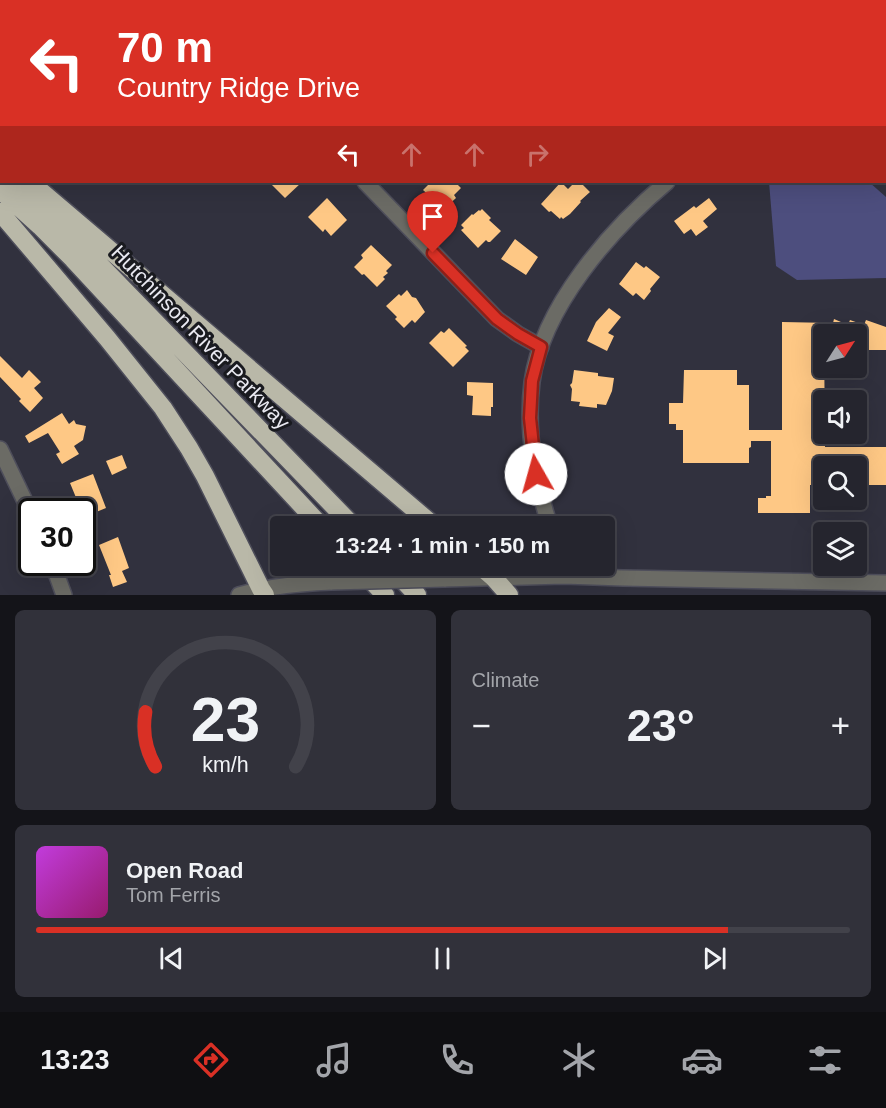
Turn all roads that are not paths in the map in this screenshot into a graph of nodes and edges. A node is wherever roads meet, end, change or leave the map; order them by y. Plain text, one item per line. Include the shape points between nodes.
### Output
1 (16, 183) edge
2 (31, 183) edge
3 (370, 183) edge
4 (666, 183) edge
5 (0, 190) edge
6 (0, 212) edge
7 (541, 347) junction
8 (0, 448) edge
9 (24, 498) edge
10 (312, 516) edge
11 (342, 516) edge
12 (422, 516) edge
13 (547, 516) edge
14 (615, 573) edge
15 (57, 576) edge
16 (368, 576) edge
17 (399, 576) edge
18 (492, 576) edge
19 (514, 576) edge
20 (494, 578) junction
21 (886, 583) edge
22 (263, 592) edge
23 (64, 595) edge
24 (239, 595) edge
25 (386, 595) edge
26 (417, 595) edge
27 (509, 595) edge

1 - 11 highway, Hutchinson River Parkway
2 - 12 highway
3 - 7 street via 497,319
4 - 7 street via 596,252 554,315
5 - 10 highway, Hutchinson River Parkway via 73,259
6 - 22 highway via 163,408 201,469
7 - 13 street via 532,381 530,418 539,490
8 - 9 street
14 - 21 street
15 - 23 street
16 - 25 highway
17 - 26 highway
18 - 20 highway
19 - 20 street
20 - 22 street, bridge via 287,584
20 - 27 highway
22 - 24 street

